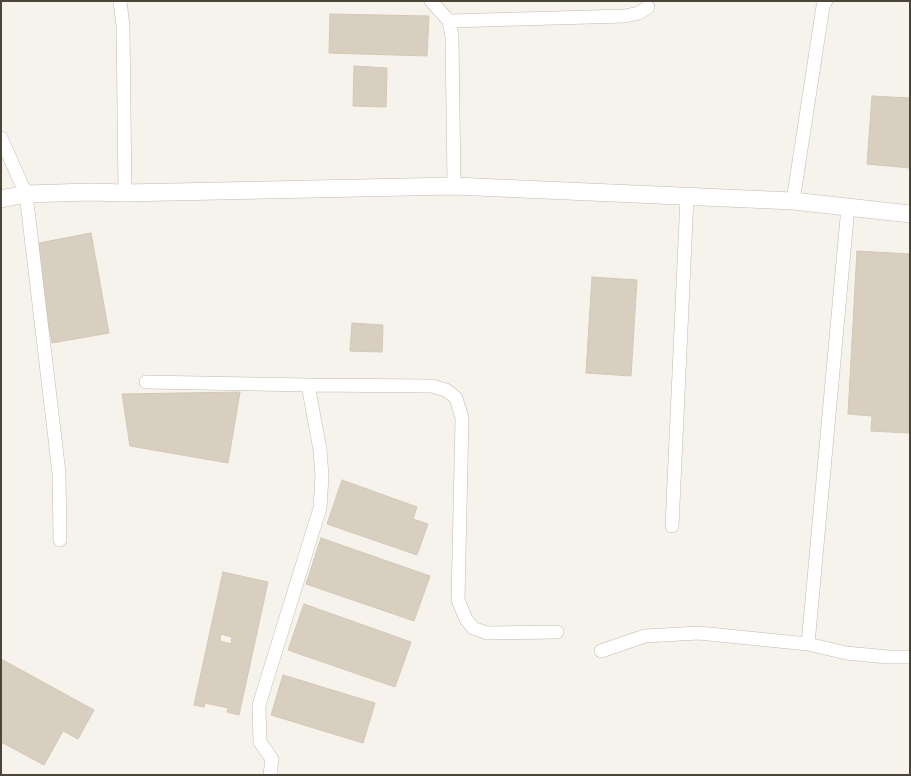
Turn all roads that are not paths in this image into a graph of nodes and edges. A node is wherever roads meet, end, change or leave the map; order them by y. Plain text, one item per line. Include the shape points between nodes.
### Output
1 (120, 1) edge
2 (430, 1) edge
3 (826, 1) edge
4 (648, 7) dead end
5 (449, 21) junction
6 (1, 138) edge
7 (454, 186) junction
8 (125, 193) junction
9 (26, 194) junction
10 (688, 197) junction
11 (1, 199) edge
12 (793, 201) junction
13 (848, 207) junction
14 (910, 214) edge
15 (146, 382) dead end
16 (308, 385) junction
17 (672, 526) dead end
18 (60, 540) dead end
19 (557, 632) dead end
20 (808, 644) junction
21 (601, 650) dead end
22 (910, 657) edge
23 (270, 775) edge

1 - 8 street via 123,26
2 - 5 street
3 - 12 street via 823,6
4 - 5 street via 639,13 625,16
5 - 7 street via 452,37
6 - 9 street
7 - 8 street
7 - 10 street
8 - 9 street
9 - 11 street
9 - 18 street via 59,473
10 - 12 street
10 - 17 street
12 - 13 street
13 - 14 street
13 - 20 street
15 - 16 street
16 - 19 street via 432,386 446,390 456,398 462,418 458,600 466,619 473,628 487,633
16 - 23 street via 320,450 320,508 259,705 260,742 272,759
20 - 21 street via 699,633 645,636
20 - 22 street via 846,653 888,658

